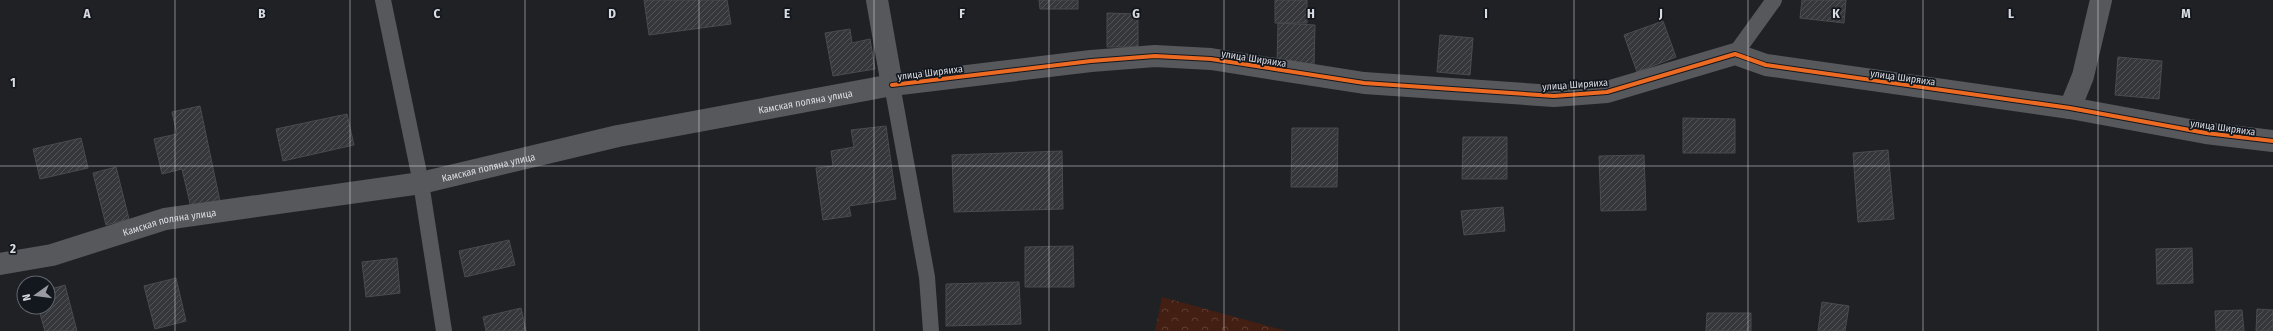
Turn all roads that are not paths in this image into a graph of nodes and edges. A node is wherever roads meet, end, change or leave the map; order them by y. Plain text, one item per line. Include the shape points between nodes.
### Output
1 (383, 0) edge
2 (877, 0) edge
3 (1774, 0) edge
4 (2101, 0) edge
5 (1735, 54) junction
6 (892, 85) junction
7 (2070, 108) junction
8 (2273, 142) edge
9 (421, 183) junction
10 (0, 264) edge
11 (444, 331) edge
12 (932, 331) edge

1 - 9 lane
2 - 6 street
3 - 5 lane
4 - 7 street via 2083,76
5 - 6 street, улица Ширяиха via 1607,92 1554,96 1364,83 1211,59 1155,56
5 - 7 street, улица Ширяиха via 1766,65
6 - 9 street, Камская поляна улица via 618,136
6 - 12 lane via 927,277
7 - 8 street, улица Ширяиха via 2206,133
9 - 10 street, Камская поляна улица via 165,218 52,255
9 - 11 lane

